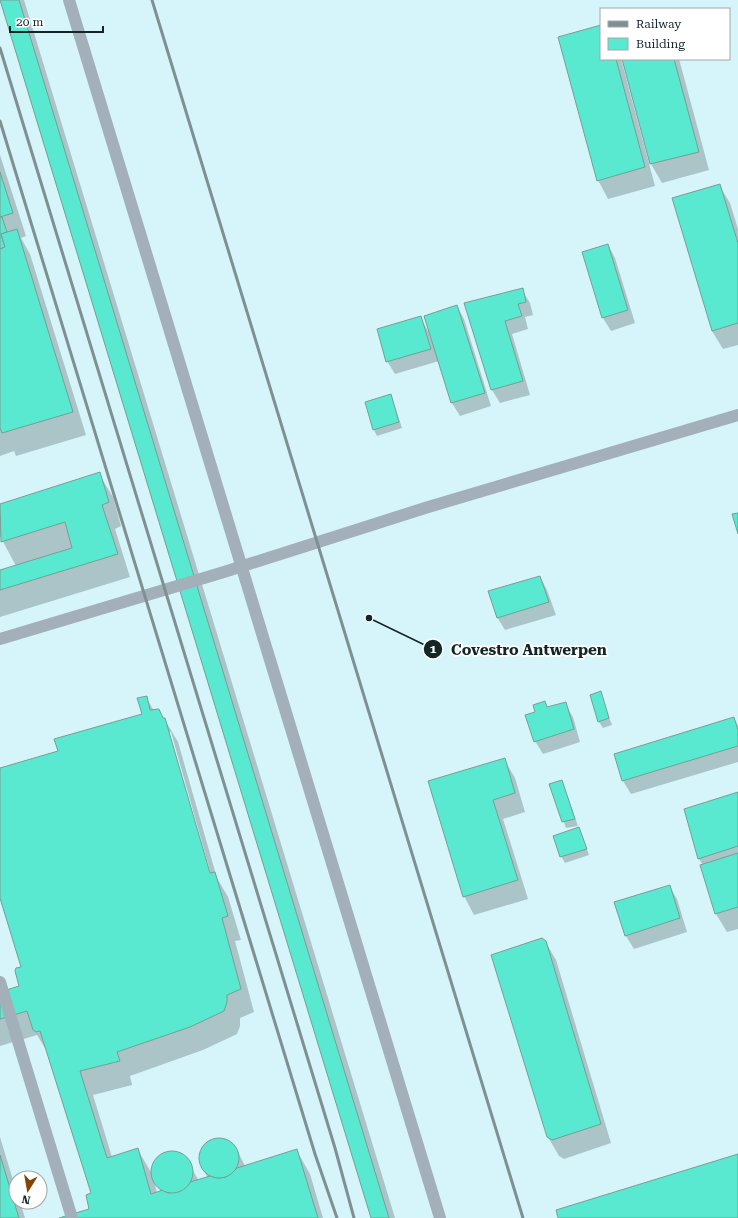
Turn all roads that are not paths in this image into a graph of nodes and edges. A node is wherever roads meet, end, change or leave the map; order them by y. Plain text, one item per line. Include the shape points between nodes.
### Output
1 (69, 0) edge
2 (738, 415) edge
3 (243, 566) junction
4 (0, 639) edge
5 (0, 982) edge
6 (72, 1218) edge
7 (440, 1218) edge

1 - 3 lane
2 - 3 lane via 425,508
3 - 4 lane
3 - 7 lane
5 - 6 lane

